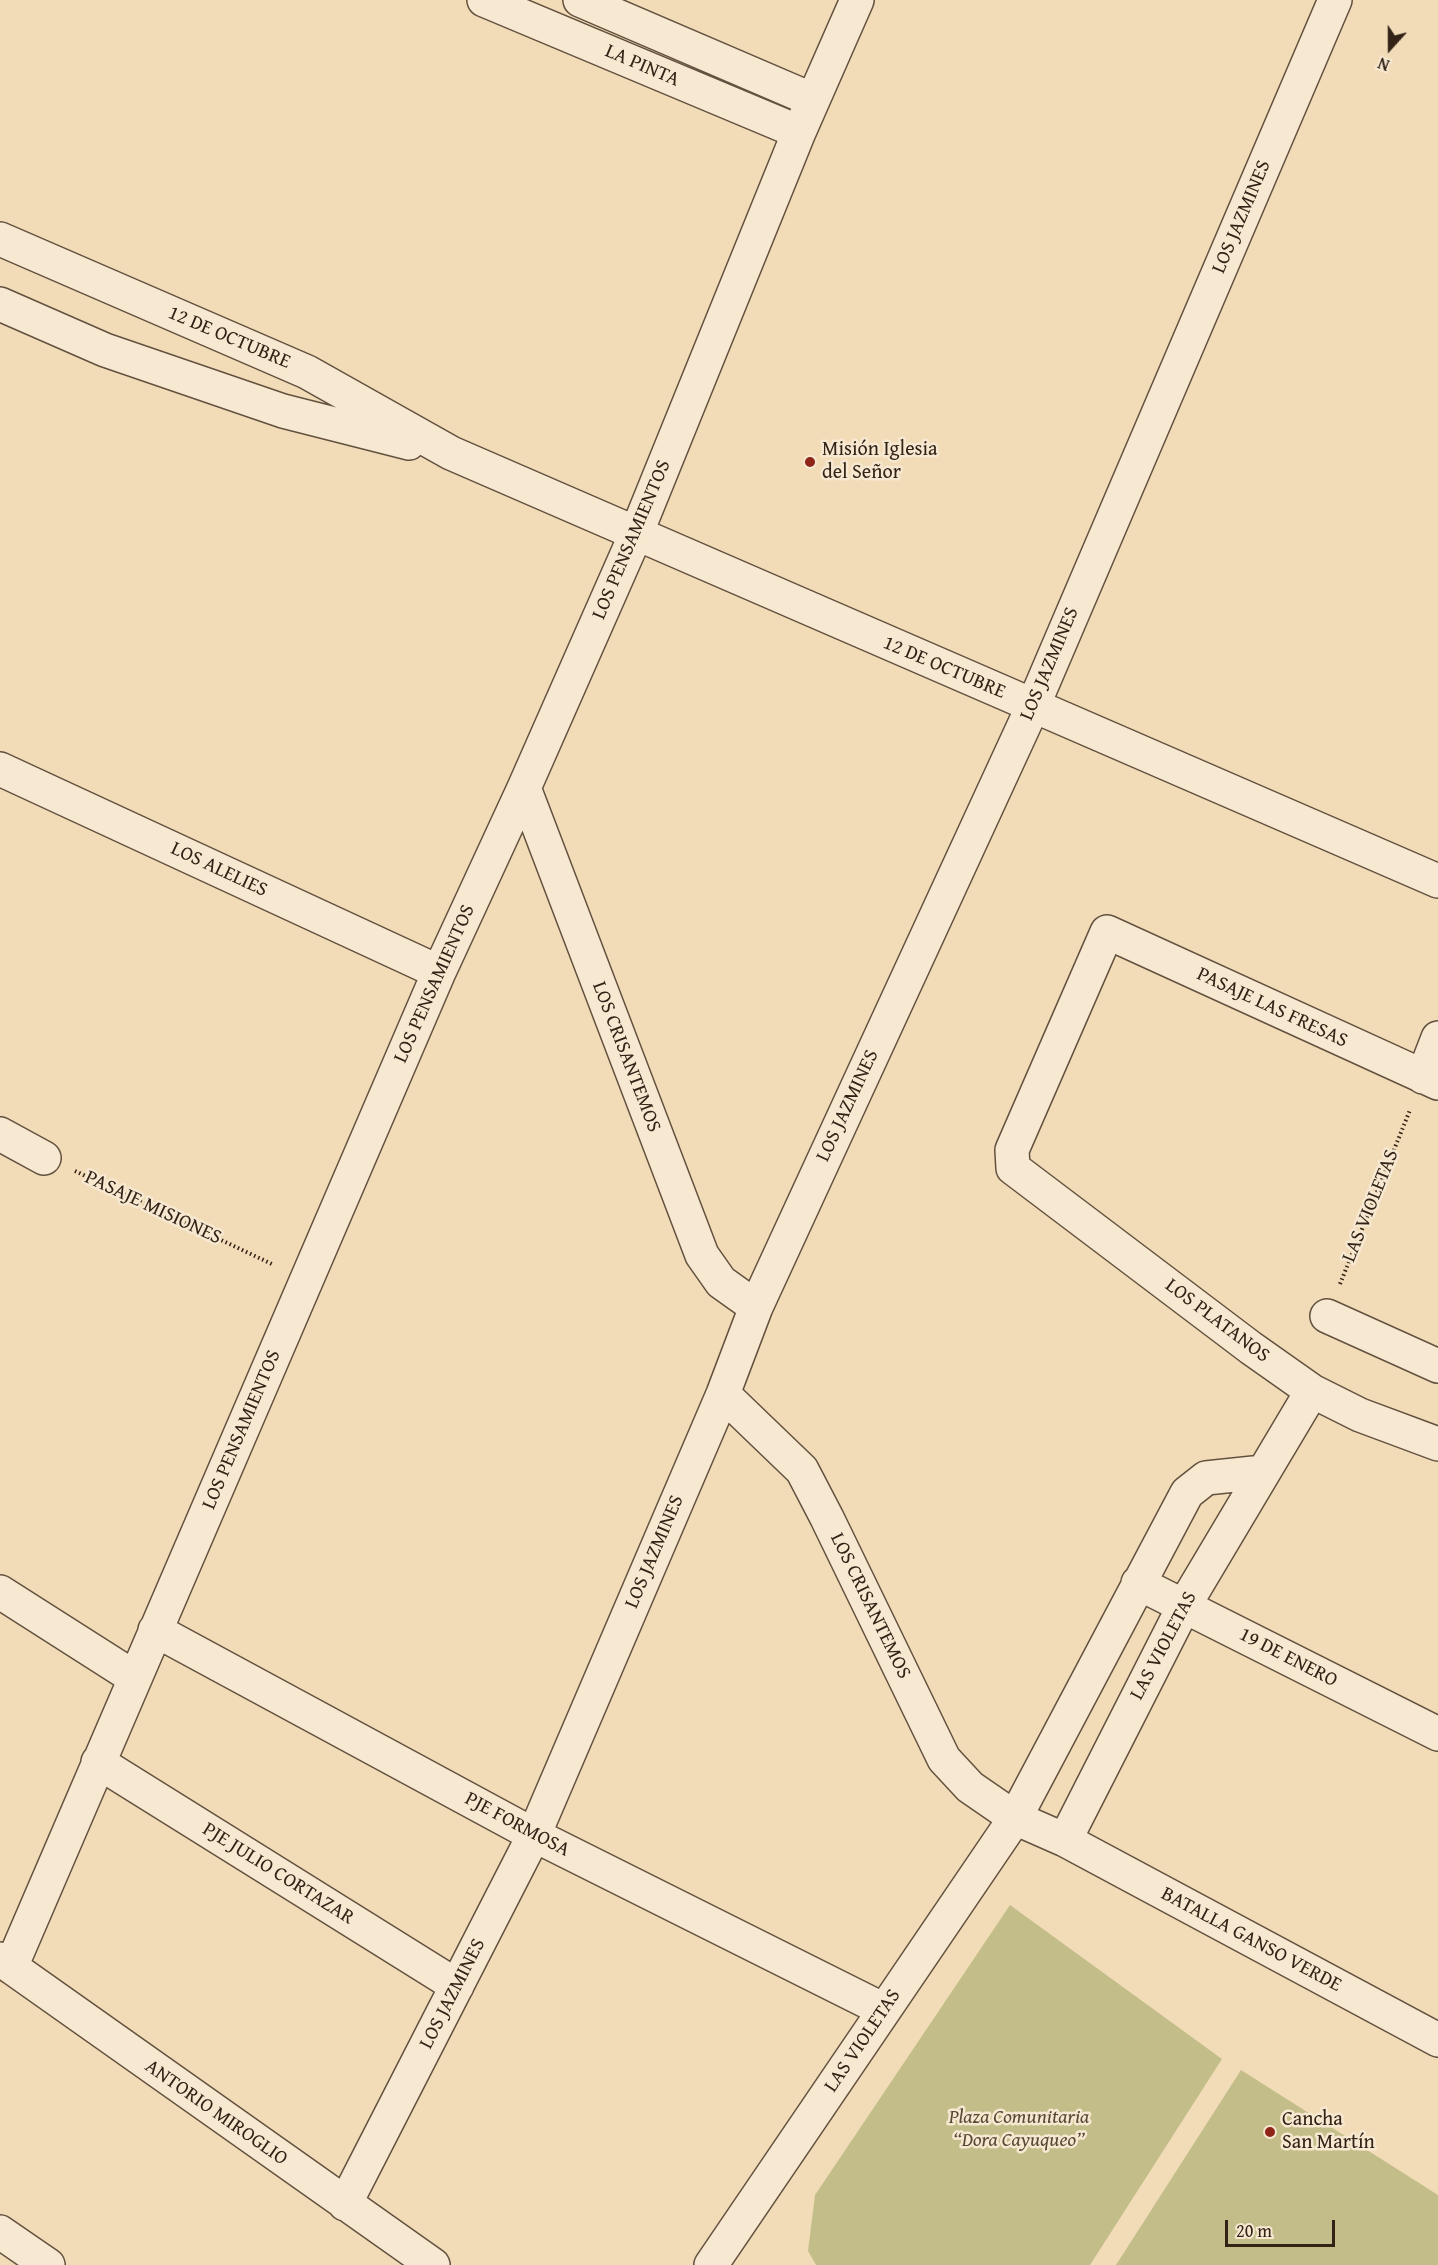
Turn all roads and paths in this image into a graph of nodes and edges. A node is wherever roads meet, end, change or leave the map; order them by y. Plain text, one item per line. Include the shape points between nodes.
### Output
1 (484, 0) edge
2 (580, 0) edge
3 (857, 0) edge
4 (1335, 0) edge
5 (813, 100) junction
6 (799, 132) junction
7 (0, 239) edge
8 (0, 304) edge
9 (451, 453) junction
10 (636, 534) junction
11 (1033, 706) junction
12 (0, 769) edge
13 (524, 788) junction
14 (1435, 872) edge
15 (439, 972) junction
16 (1438, 1038) edge
17 (1431, 1080) edge
18 (4, 1138) edge
19 (44, 1158) joint
20 (1013, 1168) joint
21 (306, 1280) junction
22 (756, 1307) junction
23 (1327, 1316) joint
24 (1438, 1366) edge
25 (1312, 1391) junction
26 (723, 1394) junction
27 (1438, 1444) edge
28 (1263, 1472) junction
29 (1138, 1582) junction
30 (0, 1592) edge
31 (1184, 1606) junction
32 (155, 1630) junction
33 (135, 1678) junction
34 (1438, 1734) edge
35 (98, 1762) junction
36 (1015, 1818) junction
37 (534, 1834) junction
38 (1065, 1840) junction
39 (5, 1963) edge
40 (457, 1986) junction
41 (884, 2010) junction
42 (1438, 2040) edge
43 (345, 2204) junction
44 (0, 2232) edge
45 (48, 2265) edge
46 (433, 2265) edge
47 (711, 2265) edge

1 - 6 street, LA PINTA
2 - 5 street, LA PINTA
3 - 5 street, LOS PENSAMIENTOS
4 - 11 street, LOS JAZMINES
5 - 6 street, LOS PENSAMIENTOS
6 - 10 street, LOS PENSAMIENTOS
7 - 9 street, 12 DE OCTUBRE via 307,372
8 - 9 street, 12 DE OCTUBRE via 105,350 283,411
9 - 10 street, 12 DE OCTUBRE
10 - 11 street, 12 DE OCTUBRE
10 - 13 street, LOS PENSAMIENTOS
11 - 14 street, 12 DE OCTUBRE
11 - 22 street, LOS JAZMINES
12 - 15 street, LOS ALELIES
13 - 15 street, LOS PENSAMIENTOS
13 - 22 street, LOS CRISANTEMOS via 702,1256 721,1282
15 - 21 street, LOS PENSAMIENTOS
16 - 17 street
17 - 20 street, PASAJE LAS FRESAS via 1107,932 1012,1150
17 - 23 path, LAS VIOLETAS
18 - 19 street
19 - 21 path, PASAJE MISIONES
20 - 25 street, LOS PLATANOS
21 - 32 street, LOS PENSAMIENTOS
22 - 26 street, LOS JAZMINES
23 - 24 street
25 - 27 street, LOS PLATANOS via 1360,1415
25 - 28 street, LAS VIOLETAS
26 - 36 street, LOS CRISANTEMOS via 802,1470 944,1759 970,1787
26 - 37 street, LOS JAZMINES
28 - 29 street, LAS VIOLETAS via 1206,1478 1187,1493
28 - 31 street, LAS VIOLETAS
29 - 31 street, 19 DE ENERO
29 - 36 street, LAS VIOLETAS
30 - 33 street
31 - 34 street, 19 DE ENERO
31 - 38 street, LAS VIOLETAS
32 - 33 street, LOS PENSAMIENTOS
32 - 37 street, PJE FORMOSA
33 - 35 street, LOS PENSAMIENTOS
35 - 39 street, LOS PENSAMIENTOS
35 - 40 street, PJE JULIO CORTAZAR
36 - 38 street
36 - 41 street, LAS VIOLETAS
37 - 40 street, LOS JAZMINES
37 - 41 street, PJE FORMOSA
38 - 42 street, BATALLA GANSO VERDE
39 - 43 street, ANTORIO MIROGLIO
40 - 43 street, LOS JAZMINES
41 - 47 street, LAS VIOLETAS
43 - 46 street, ANTORIO MIROGLIO
44 - 45 street

